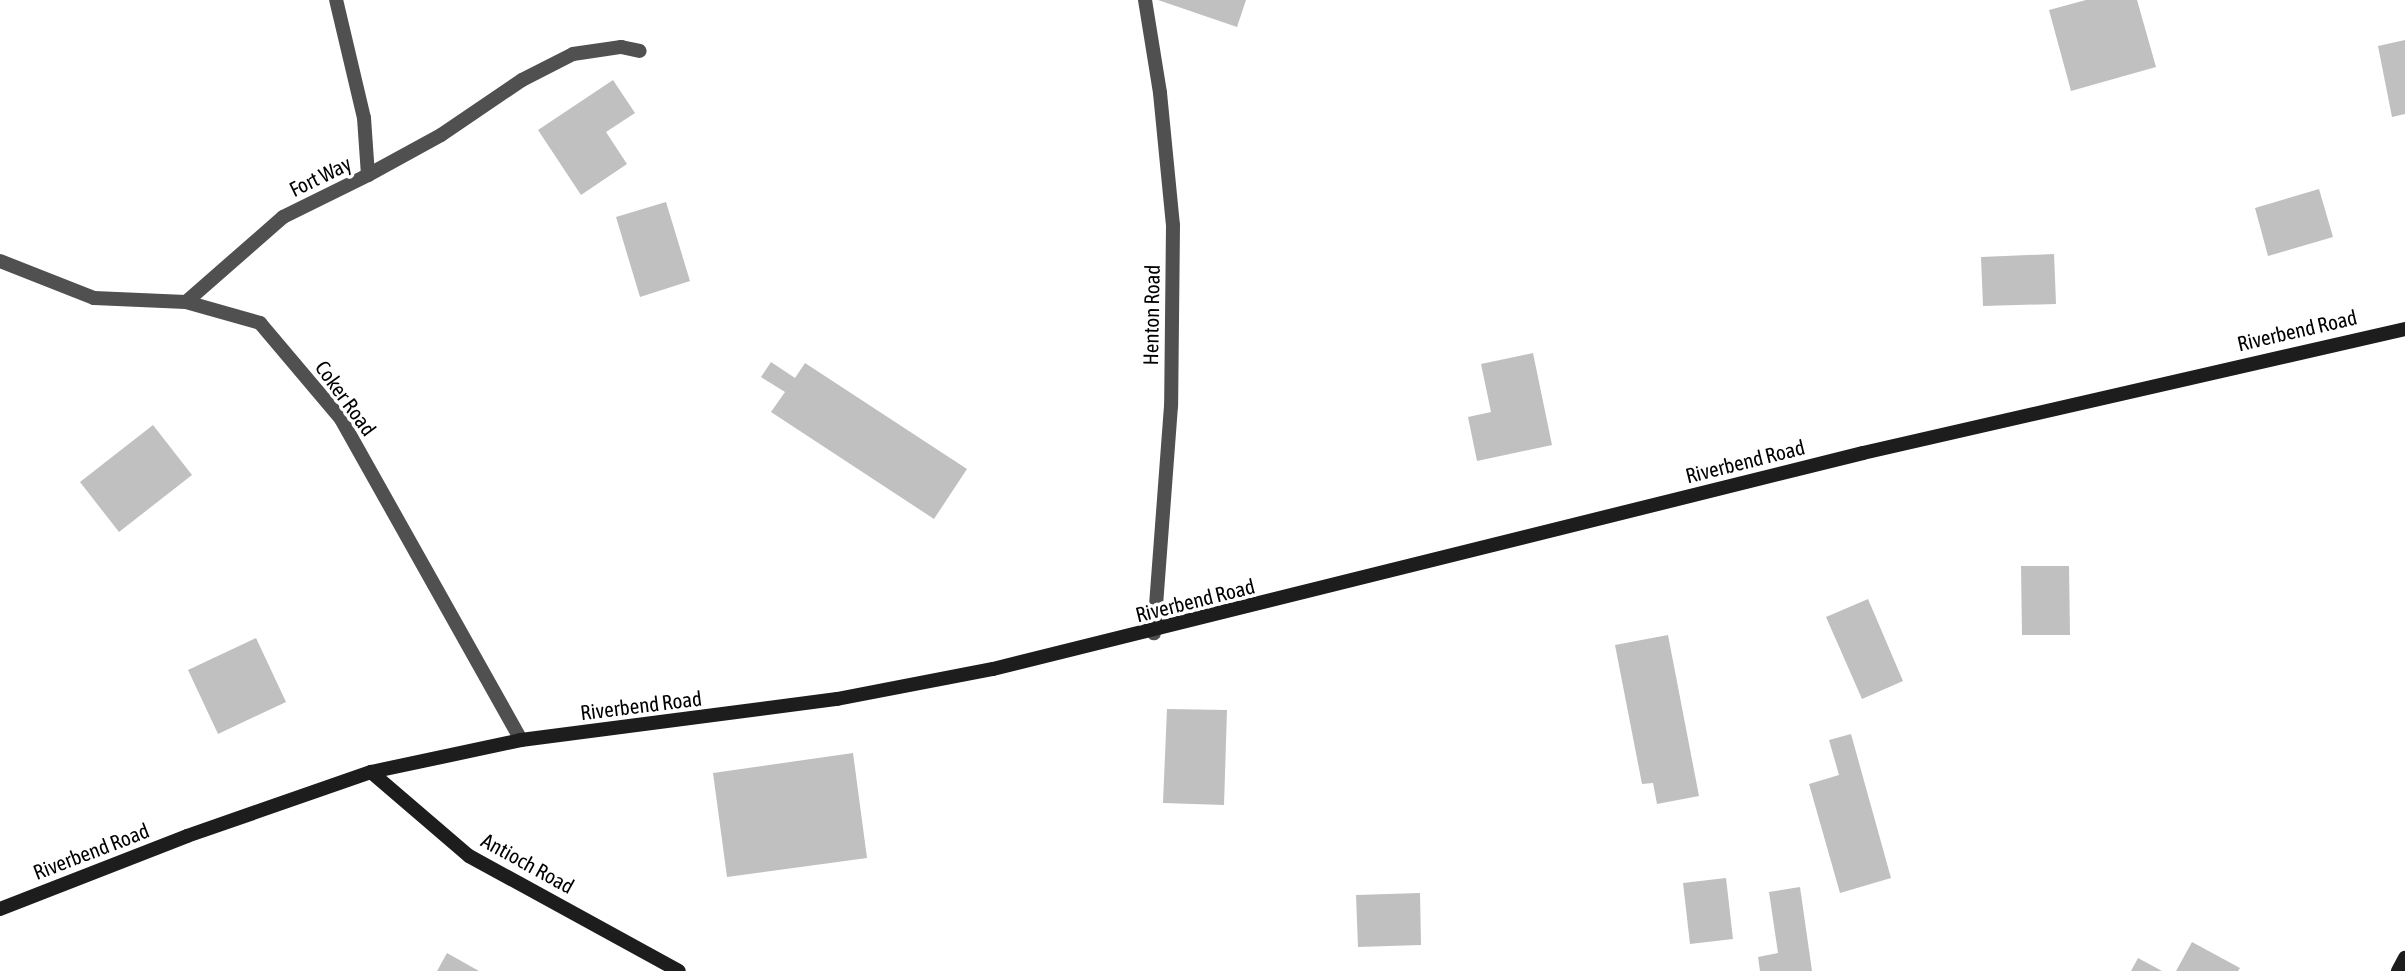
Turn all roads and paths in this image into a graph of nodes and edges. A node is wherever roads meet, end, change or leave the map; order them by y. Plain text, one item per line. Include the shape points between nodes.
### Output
1 (336, 0) edge
2 (1145, 0) edge
3 (640, 51) dead end
4 (368, 175) junction
5 (0, 261) edge
6 (186, 302) junction
7 (2405, 329) edge
8 (1153, 633) junction
9 (522, 740) junction
10 (371, 772) junction
11 (0, 909) edge
12 (2405, 958) edge
13 (679, 971) edge
14 (2398, 971) edge

1 - 4 street, Fort Way via 364,118
2 - 8 street, Henton Road via 1173,225 1171,406
3 - 4 street via 621,47 573,54 522,80 441,135
4 - 6 street, Fort Way via 283,217
5 - 6 street, Coker Road via 94,298
6 - 9 street, Coker Road via 260,323 341,419
7 - 8 street, Riverbend Road via 1863,453
8 - 9 street, Riverbend Road via 837,699
9 - 10 street, Riverbend Road
10 - 11 street, Riverbend Road via 187,836
10 - 13 street, Antioch Road via 469,856
12 - 14 street

